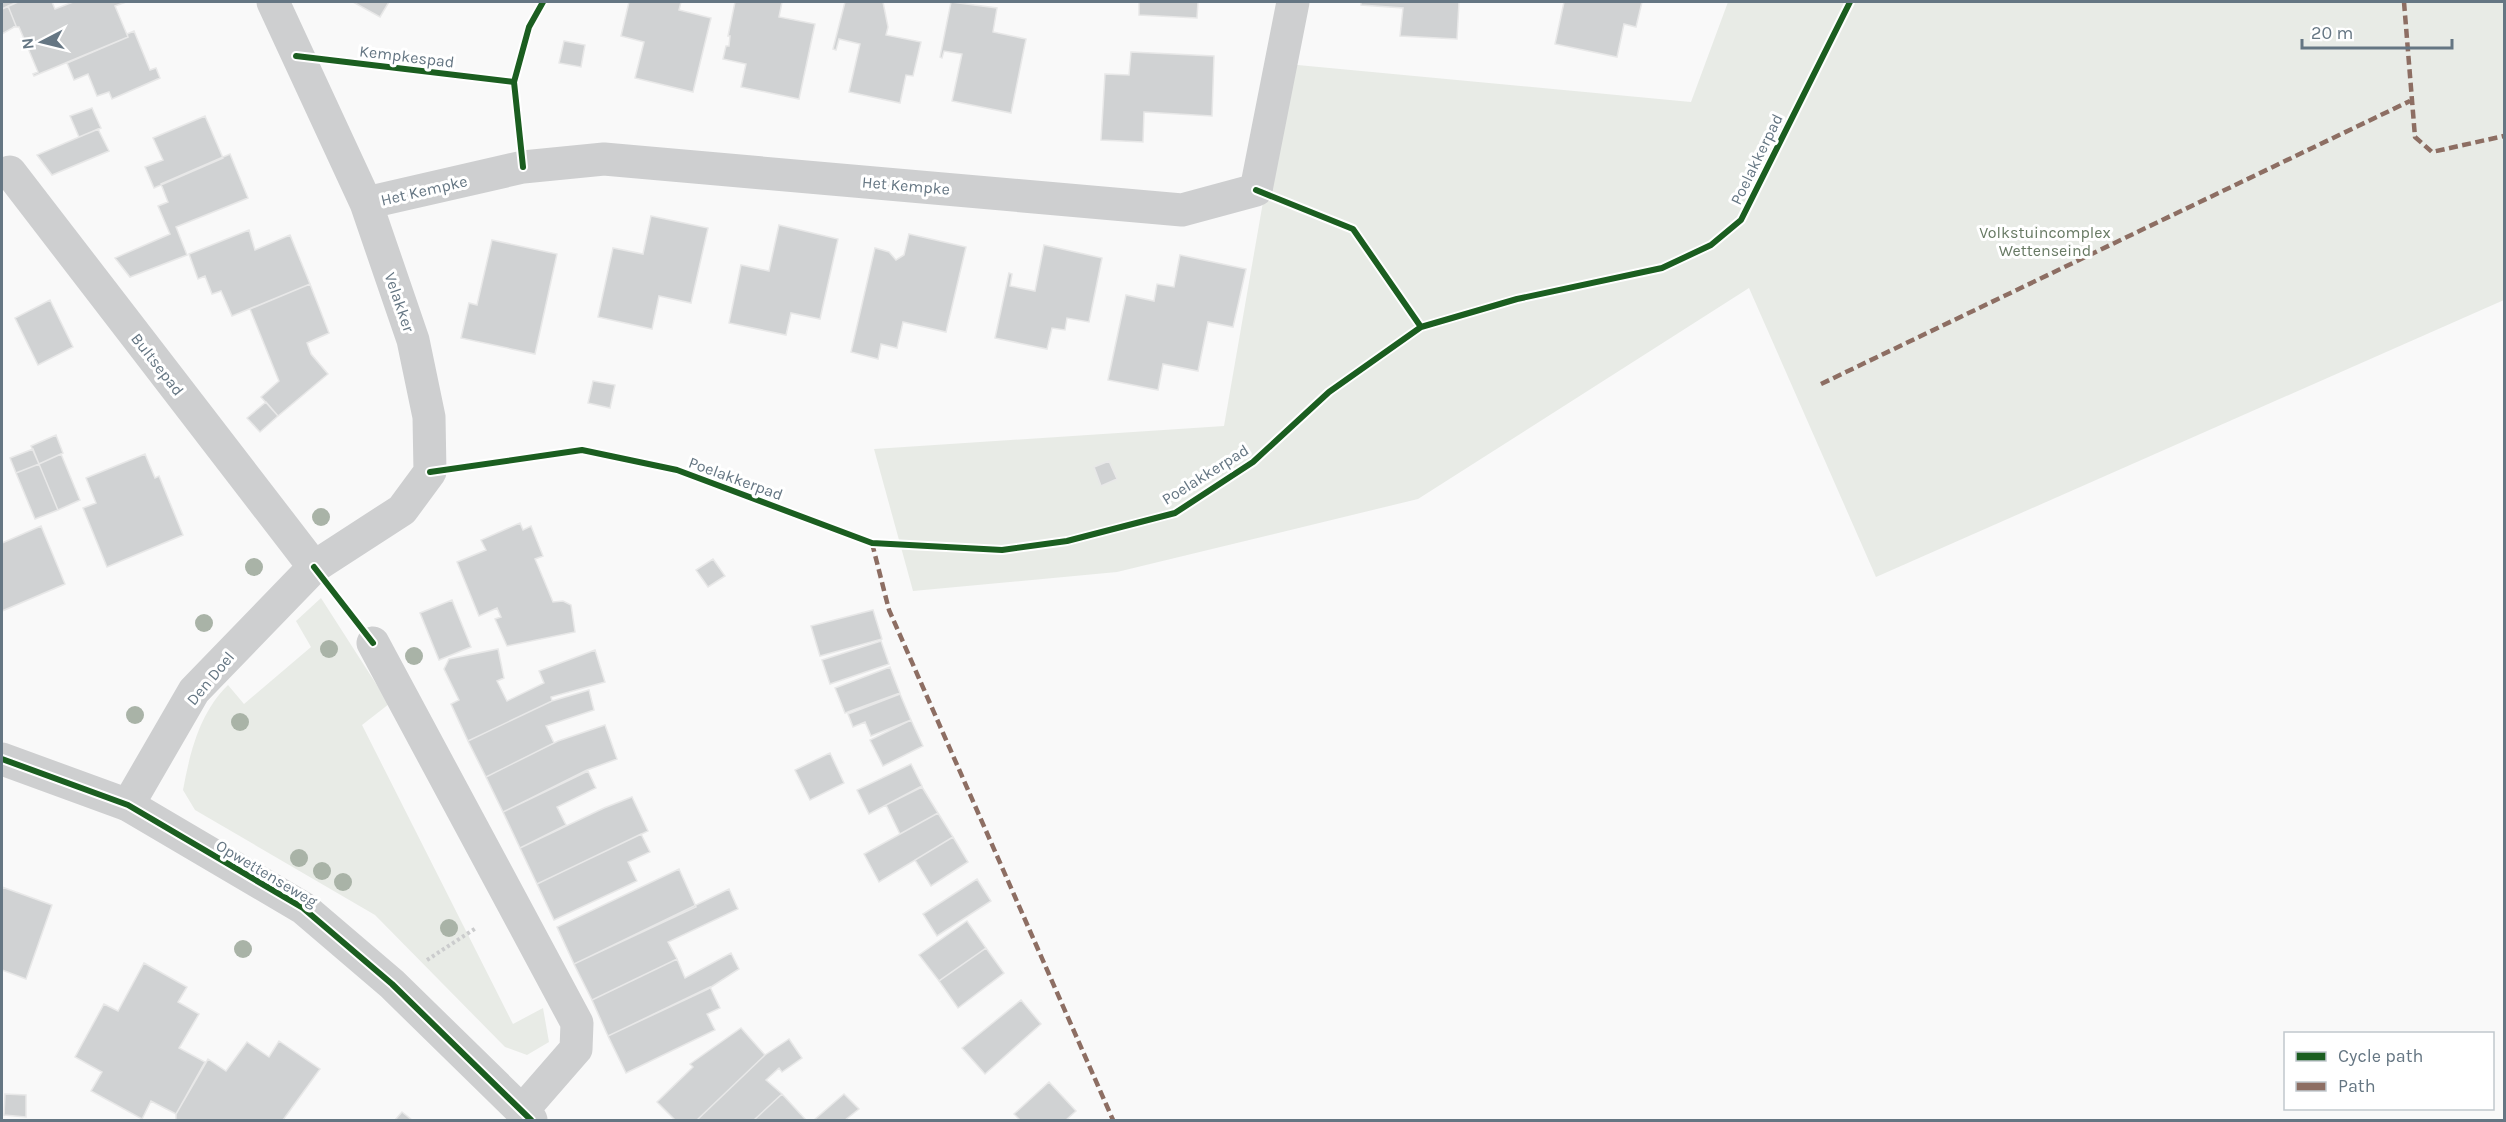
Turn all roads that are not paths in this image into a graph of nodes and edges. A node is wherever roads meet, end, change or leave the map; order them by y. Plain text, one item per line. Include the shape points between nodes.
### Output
1 (273, 2) edge
2 (1293, 2) edge
3 (10, 172) dead end
4 (366, 203) junction
5 (314, 567) junction
6 (373, 643) dead end
7 (2, 759) edge
8 (128, 805) junction
9 (526, 1116) edge

1 - 4 street, Velakker
2 - 4 street, Het Kempke via 1256,190 1182,210 604,159 524,167
3 - 5 street, Bultsepad
4 - 5 street, Velakker via 413,340 429,417 430,472 402,510
5 - 8 street, Den Doel via 194,692
6 - 9 street, Opwettenseweg via 577,1023 576,1049
7 - 8 street, Opwettenseweg
8 - 9 street, Opwettenseweg via 303,908 392,984

